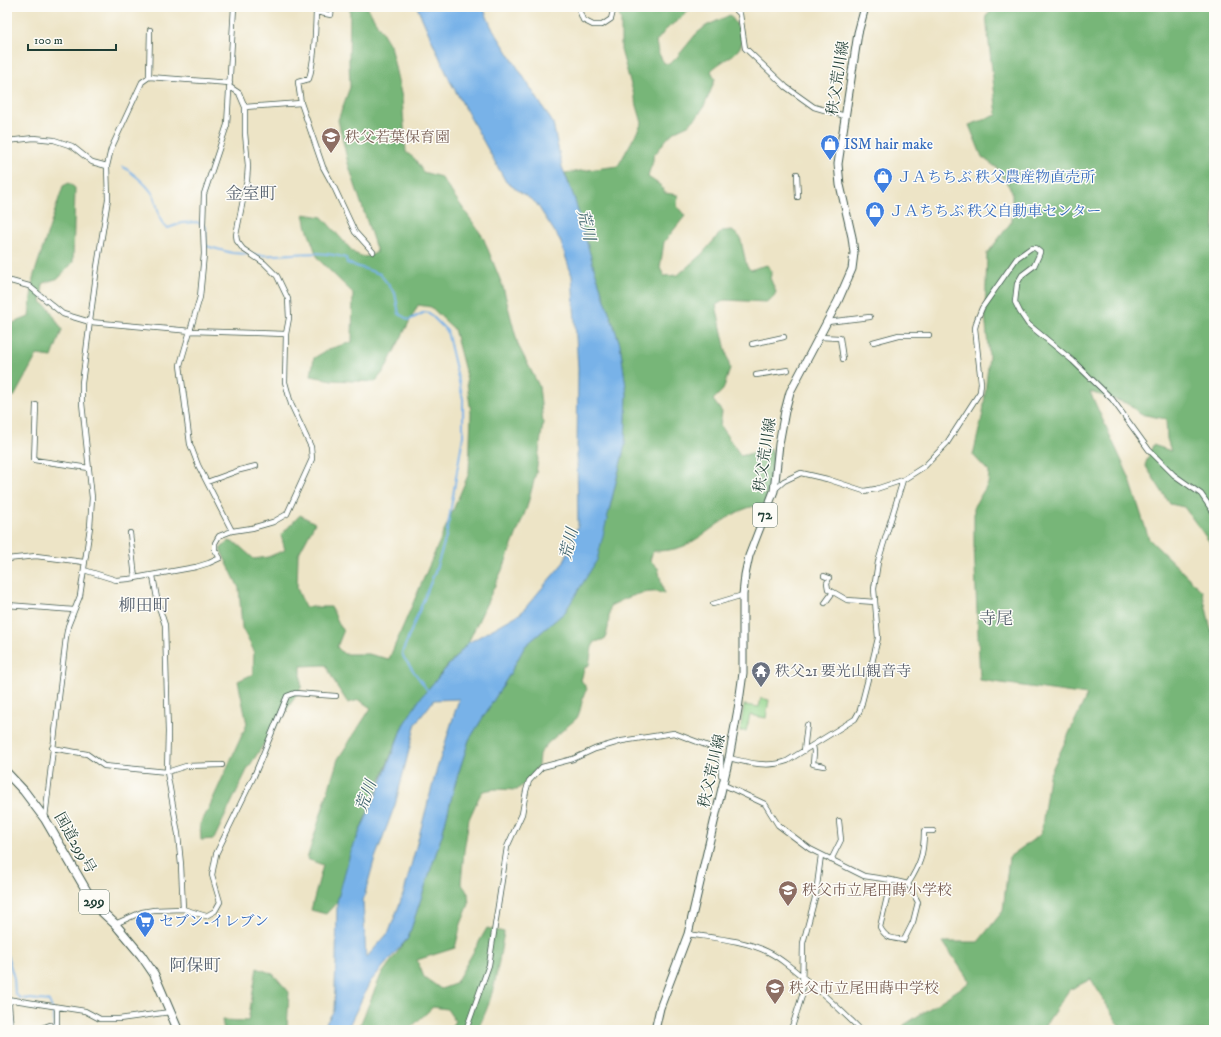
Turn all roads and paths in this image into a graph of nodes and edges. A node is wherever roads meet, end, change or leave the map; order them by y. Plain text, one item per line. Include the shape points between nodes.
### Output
1 (234, 7) edge
2 (332, 7) edge
3 (578, 7) edge
4 (614, 7) edge
5 (733, 7) edge
6 (865, 7) edge
7 (150, 30) dead end
8 (149, 77) junction
9 (230, 85) junction
10 (300, 103) junction
11 (245, 108) junction
12 (845, 116) junction
13 (7, 141) edge
14 (107, 166) junction
15 (797, 174) dead end
16 (798, 197) dead end
17 (373, 252) dead end
18 (7, 280) edge
19 (870, 317) dead end
20 (90, 322) junction
21 (827, 322) junction
22 (191, 331) junction
23 (286, 334) junction
24 (929, 335) dead end
25 (784, 337) dead end
26 (818, 337) junction
27 (873, 342) dead end
28 (752, 344) dead end
29 (843, 359) dead end
30 (788, 370) dead end
31 (756, 375) dead end
32 (36, 405) dead end
33 (256, 466) dead end
34 (89, 468) junction
35 (903, 480) junction
36 (207, 482) junction
37 (774, 490) junction
38 (1214, 513) edge
39 (232, 532) junction
40 (130, 533) dead end
41 (7, 559) edge
42 (84, 562) junction
43 (84, 570) junction
44 (153, 576) junction
45 (824, 576) dead end
46 (135, 578) junction
47 (833, 592) junction
48 (743, 595) junction
49 (875, 602) junction
50 (825, 603) dead end
51 (713, 604) dead end
52 (7, 605) edge
53 (74, 610) junction
54 (336, 696) dead end
55 (807, 725) dead end
56 (813, 745) junction
57 (52, 748) junction
58 (804, 751) junction
59 (729, 758) junction
60 (222, 765) dead end
61 (824, 766) dead end
62 (167, 772) junction
63 (7, 773) edge
64 (724, 776) junction
65 (722, 784) junction
66 (45, 819) junction
67 (839, 821) dead end
68 (933, 831) dead end
69 (821, 855) junction
70 (831, 860) junction
71 (891, 880) junction
72 (908, 884) junction
73 (183, 909) junction
74 (115, 924) junction
75 (688, 934) junction
76 (802, 977) junction
77 (9, 1000) edge
78 (57, 1007) junction
79 (170, 1012) junction
80 (50, 1025) dead end
81 (11, 1030) edge
82 (37, 1030) edge
83 (57, 1030) edge
84 (178, 1030) edge
85 (466, 1030) edge
86 (654, 1030) edge
87 (790, 1030) edge
88 (861, 1030) edge

1 - 9 street
2 - 10 street via 331,15 316,12 311,72 309,79 298,82
3 - 4 street via 583,20 593,26 602,25 611,19
5 - 12 street via 740,14 745,48 786,87 814,107
6 - 12 main road, 秩父荒川線 / 72 via 858,33
7 - 8 street
8 - 9 street
8 - 14 street via 142,82 111,149
9 - 11 street via 239,93
9 - 22 street via 227,125 204,194 204,254 200,297
10 - 11 street
10 - 17 street via 323,168 355,232
11 - 23 street via 248,166 237,242 264,263 283,286 288,299 289,318
12 - 21 main road, 秩父荒川線 / 72 via 838,164 854,253 852,269
13 - 14 street via 34,138 54,140 72,146 92,162
14 - 20 street via 108,199
15 - 16 street
18 - 20 street via 29,286 62,314
19 - 21 street
20 - 22 street
20 - 34 street via 82,383
21 - 26 main road, 秩父荒川線 / 72
22 - 23 street
22 - 36 street via 180,365 190,444
23 - 39 street via 285,382 291,404 312,447 312,459 287,514 273,522
24 - 27 street via 898,335
25 - 28 street
26 - 29 street via 840,338
26 - 37 main road, 秩父荒川線 / 72 via 790,392 779,444
30 - 31 street
32 - 34 street via 34,460
33 - 36 street
34 - 42 street via 92,498
35 - 37 street via 864,491 801,473 784,481
35 - 38 street via 925,466 946,443 980,392 975,328 977,320 982,308 1017,258 1035,248 1040,255 1034,266 1022,275 1017,284 1015,302 1028,324 1073,361 1112,399 1149,450 1174,475 1200,494
35 - 49 street via 878,562
36 - 39 street
37 - 48 main road, 秩父荒川線 / 72 via 749,556
39 - 44 street via 216,539 215,550 220,558 196,567
40 - 46 street
41 - 42 street via 36,556
42 - 43 street
43 - 46 street via 116,580
43 - 53 street via 80,596
44 - 46 street
44 - 62 street via 165,624
45 - 47 street via 829,578 828,589
47 - 49 street via 847,600
47 - 50 street
48 - 51 street
48 - 59 main road, 秩父荒川線 / 72 via 743,674
49 - 56 street via 878,638 858,715 851,723
52 - 53 street
53 - 57 street via 66,637
54 - 73 street via 295,693 287,696 254,776 216,854 212,875 220,902 215,911 206,916
55 - 58 street
56 - 58 street
56 - 61 street via 813,764
57 - 62 street via 87,754 104,766
57 - 66 street
58 - 59 street via 787,761 768,766
59 - 64 main road, 秩父荒川線 / 72
60 - 62 street via 186,766
62 - 73 street via 178,834
63 - 66 highway, 国道299号 / 299
64 - 65 main road, 秩父荒川線 / 72
64 - 85 street via 721,775 721,757 716,749 674,733 622,741 542,767 529,781 522,814 507,847 489,966
65 - 69 street via 765,804 778,825
65 - 75 main road, 秩父荒川線 / 72
66 - 74 highway, 国道299号 / 299 via 89,895
67 - 70 street via 841,840
68 - 72 street via 924,831 924,847 918,869
69 - 70 street
69 - 76 street via 816,894 803,943
70 - 71 street via 864,876
71 - 72 street
71 - 72 street via 880,927 887,937 904,940 913,922 918,902
73 - 74 street via 142,912
74 - 79 highway, 国道299号 / 299 via 154,974
75 - 76 street via 744,944 767,951
75 - 86 main road, 秩父荒川線 / 72
76 - 87 street via 802,996
76 - 88 street
77 - 78 street
77 - 81 street
78 - 79 street via 85,1011 100,1018 119,1019
78 - 83 street
79 - 84 highway, 国道299号 / 299
80 - 82 street

